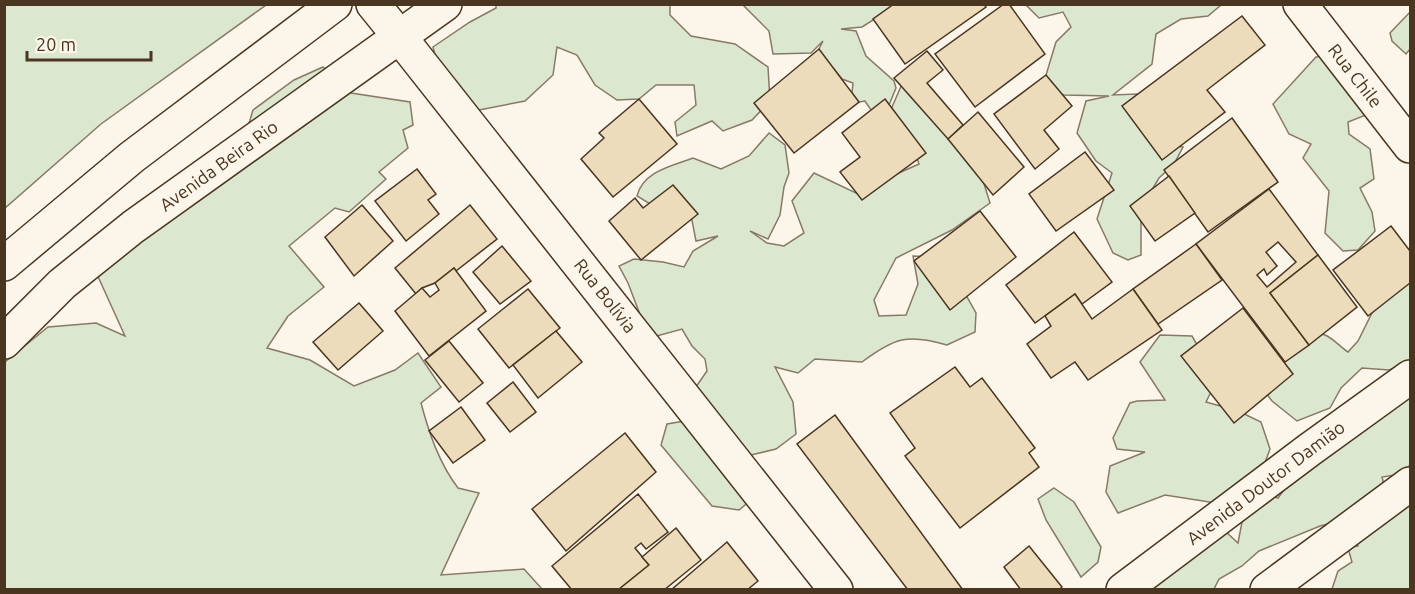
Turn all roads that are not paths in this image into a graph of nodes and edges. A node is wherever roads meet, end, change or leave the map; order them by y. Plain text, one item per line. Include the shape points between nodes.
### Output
1 (335, 4) edge
2 (373, 4) edge
3 (445, 4) edge
4 (1300, 4) edge
5 (399, 36) junction
6 (1410, 146) edge
7 (4, 264) edge
8 (4, 342) edge
9 (1410, 378) edge
10 (1410, 484) edge
11 (836, 590) edge
12 (1124, 590) edge
13 (1267, 590) edge

1 - 7 street via 132,157
2 - 5 street, Rua Bolívia
3 - 5 street, Avenida Beira Rio
4 - 6 street, Rua Chile
5 - 8 street, Avenida Beira Rio via 133,227 62,284
5 - 11 street, Rua Bolívia
9 - 12 street, Avenida Doutor Damião
10 - 13 street

